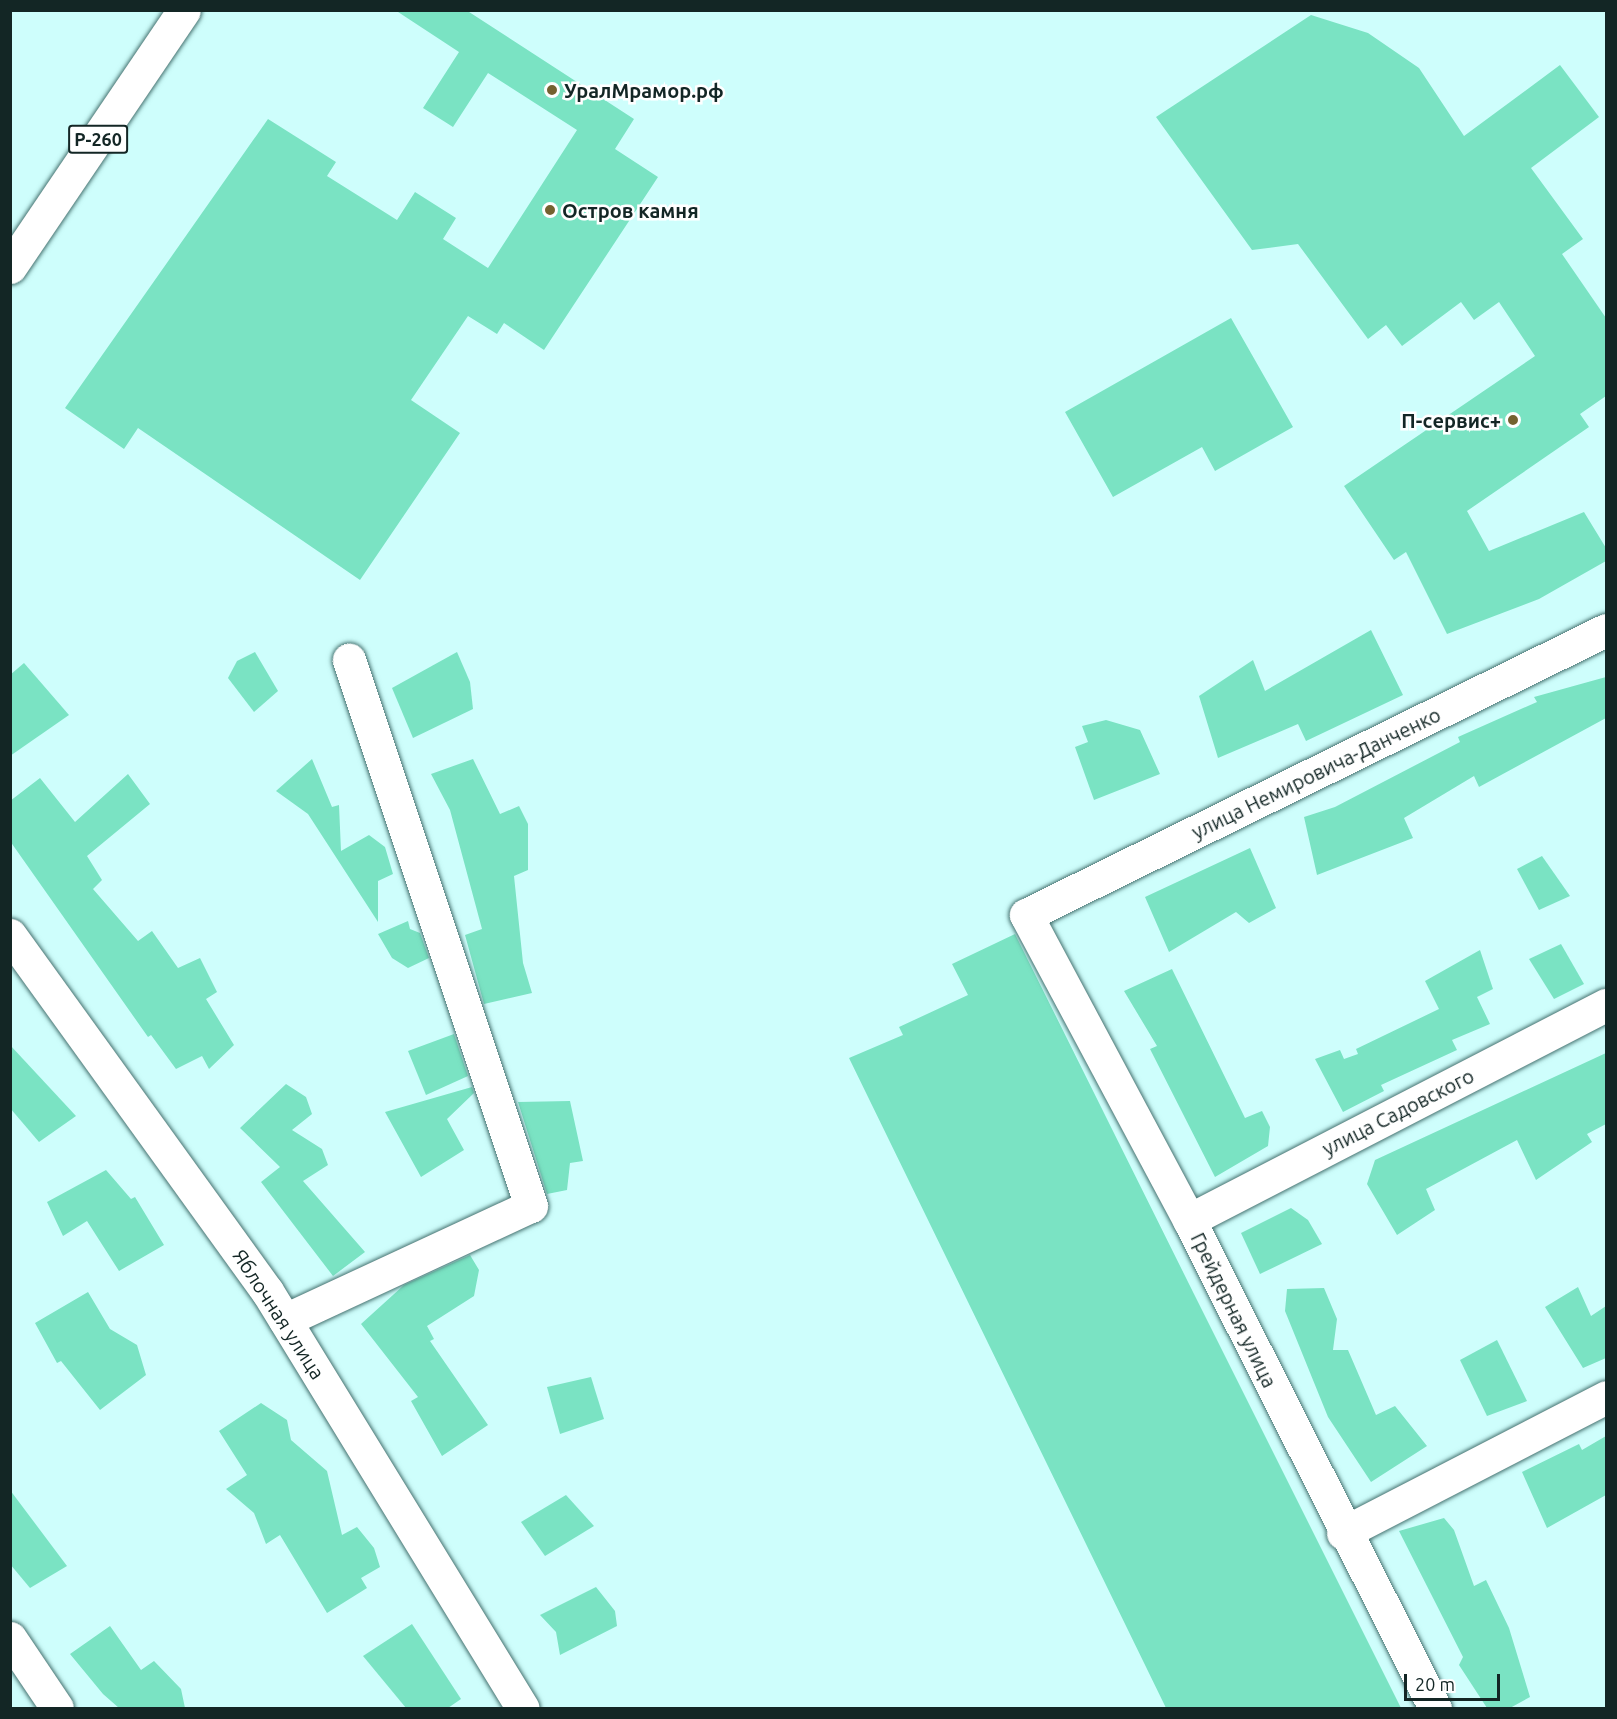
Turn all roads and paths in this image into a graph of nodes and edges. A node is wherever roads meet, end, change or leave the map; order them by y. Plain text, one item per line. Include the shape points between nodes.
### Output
1 (184, 10) edge
2 (10, 267) edge
3 (1606, 630) edge
4 (348, 660) dead end
5 (1026, 915) joint
6 (10, 935) edge
7 (1606, 1005) edge
8 (1189, 1220) junction
9 (285, 1320) junction
10 (1606, 1397) edge
11 (1343, 1533) junction
12 (10, 1638) edge
13 (57, 1708) edge
14 (523, 1708) edge
15 (1435, 1708) edge

1 - 2 main road, Р-260
3 - 5 main road, улица Немировича-Данченко
4 - 9 main road via 531,1206
5 - 8 main road, Грейдерная улица
6 - 9 main road, Яблочная улица
7 - 8 main road, улица Садовского
8 - 11 main road, Грейдерная улица
9 - 14 main road, Яблочная улица
10 - 11 main road
11 - 15 main road, Грейдерная улица
12 - 13 main road

